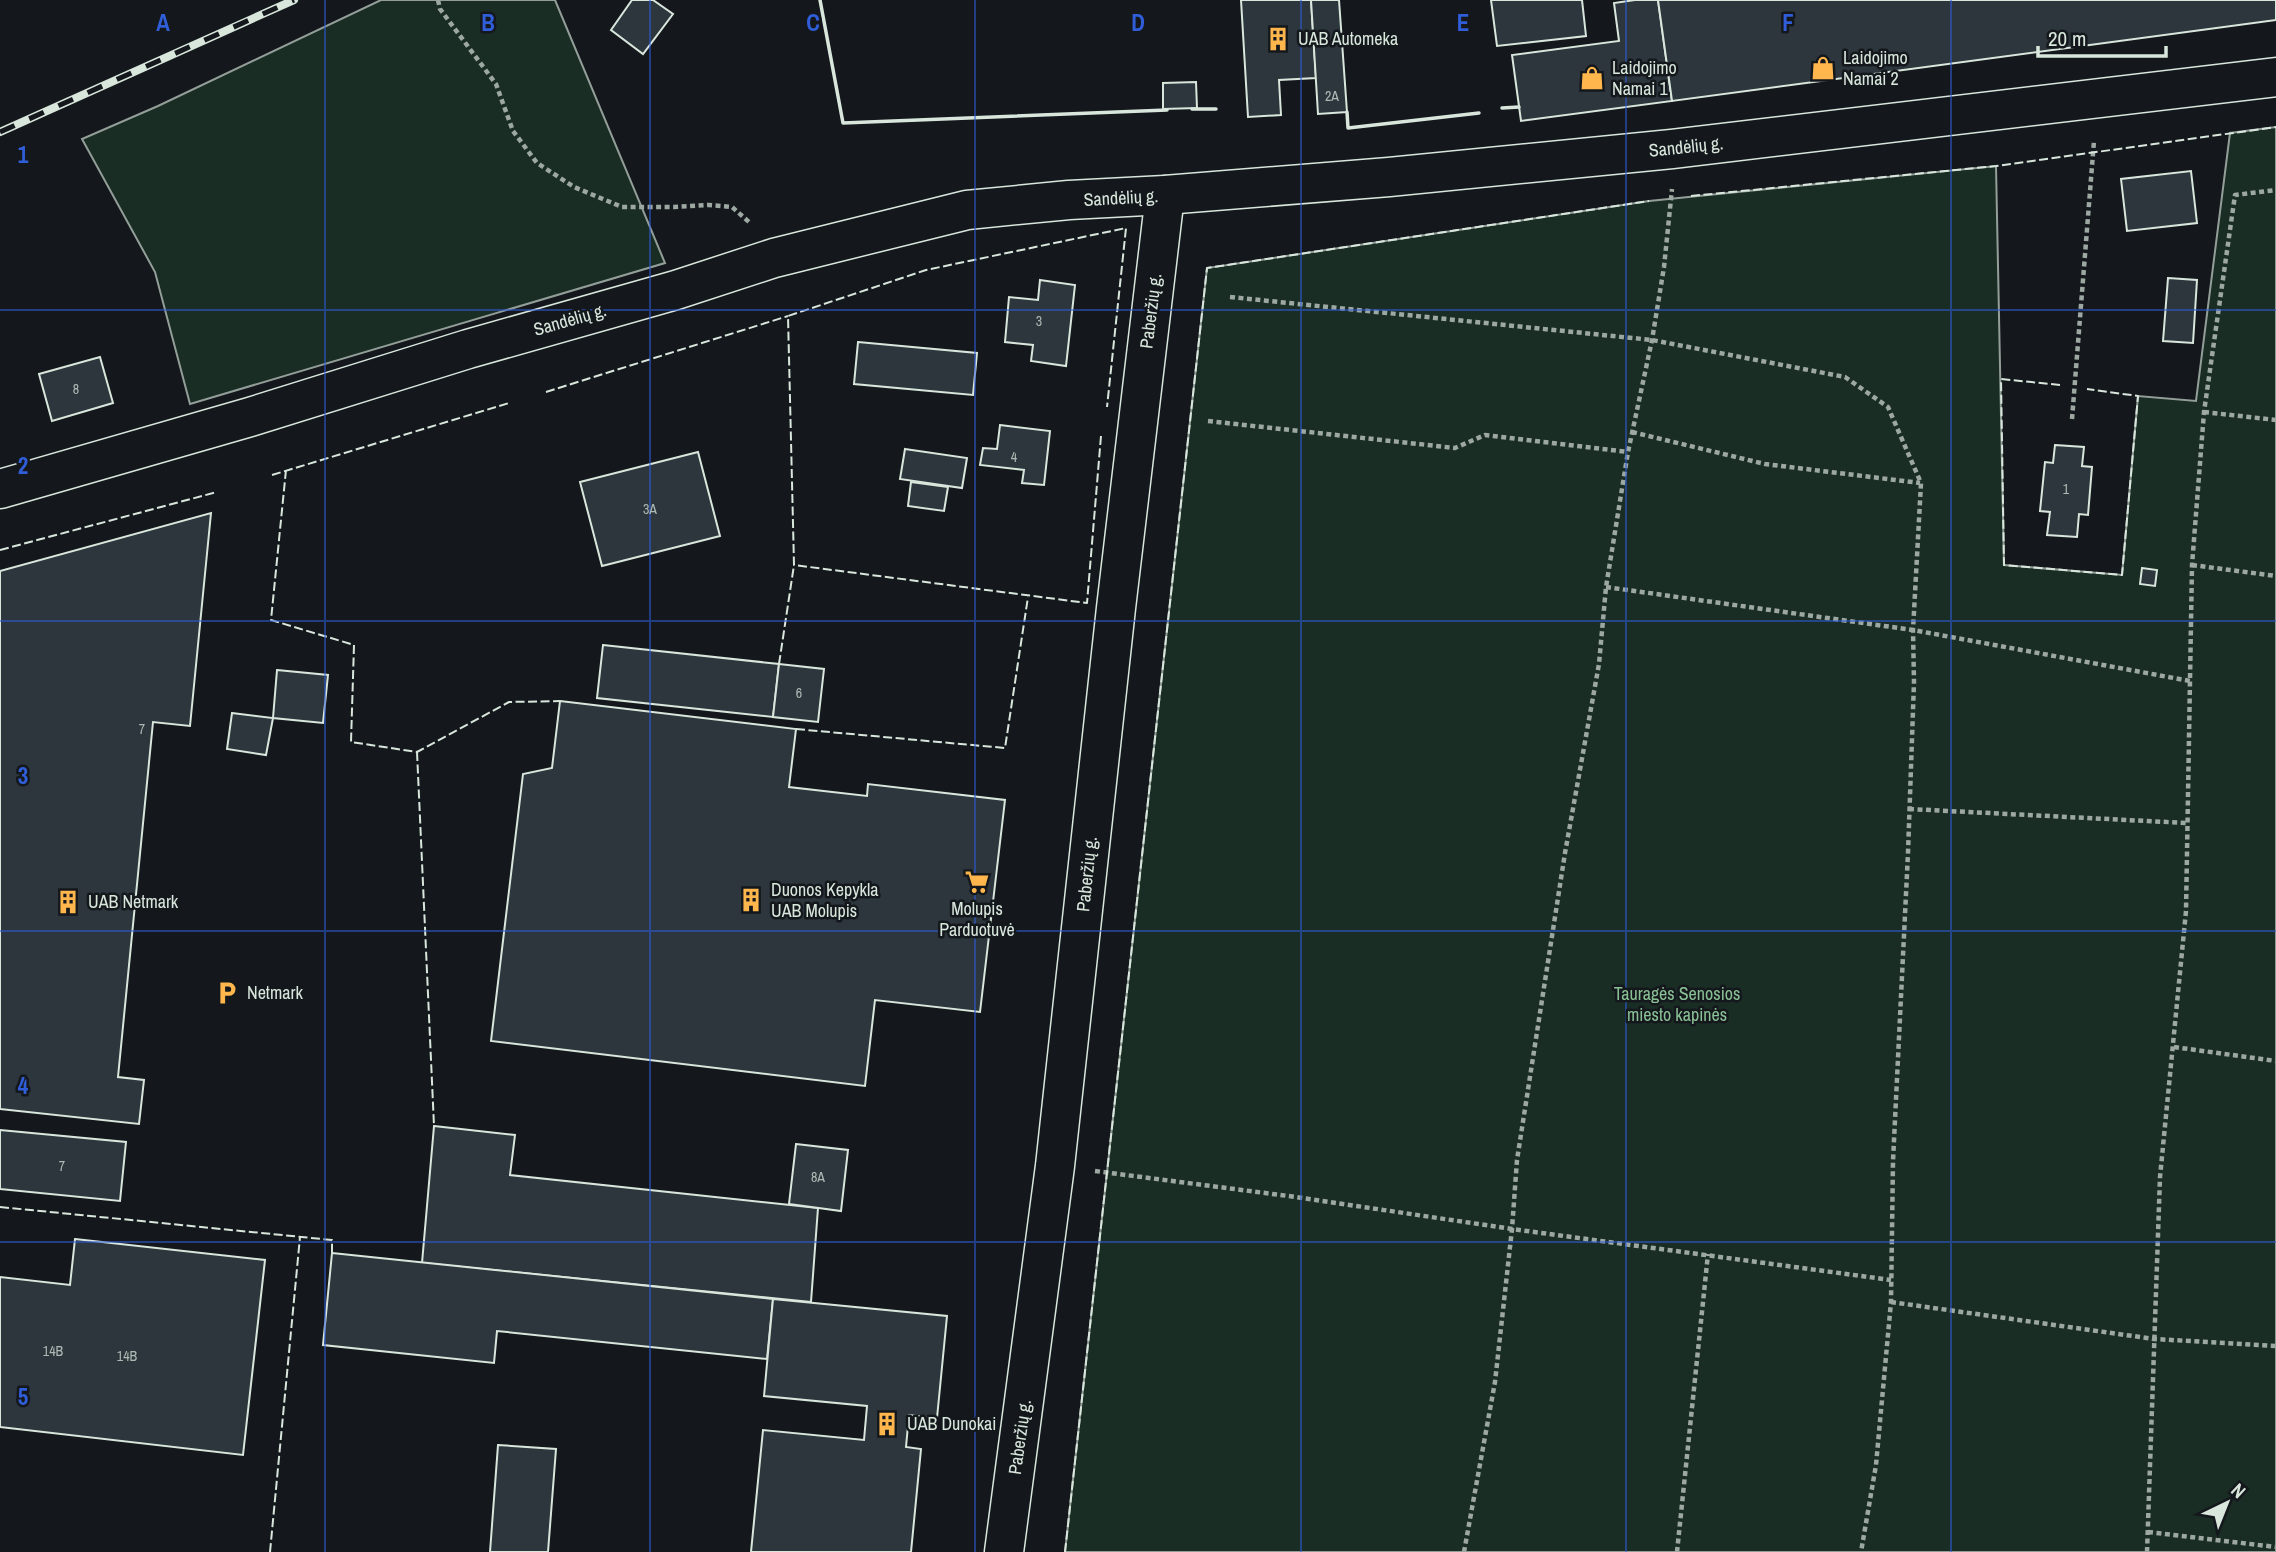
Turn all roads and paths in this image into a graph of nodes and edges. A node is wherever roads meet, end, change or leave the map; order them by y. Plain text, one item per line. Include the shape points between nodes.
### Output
1 (438, 0) edge
2 (2276, 77) edge
3 (2098, 98) junction
4 (1672, 149) junction
5 (2276, 190) edge
6 (1165, 195) junction
7 (774, 258) junction
8 (1230, 297) dead end
9 (1652, 340) junction
10 (2204, 412) junction
11 (2072, 419) dead end
12 (2276, 420) edge
13 (1208, 421) dead end
14 (1632, 432) junction
15 (1628, 452) junction
16 (1920, 483) junction
17 (0, 489) edge
18 (2192, 565) junction
19 (2276, 576) edge
20 (1606, 587) junction
21 (1913, 630) junction
22 (2190, 681) junction
23 (1909, 809) junction
24 (2186, 823) junction
25 (2174, 1047) junction
26 (2276, 1060) edge
27 (1055, 1166) junction
28 (1512, 1229) junction
29 (1708, 1254) junction
30 (1891, 1280) junction
31 (1891, 1302) junction
32 (2154, 1339) junction
33 (2276, 1346) edge
34 (2148, 1532) junction
35 (2276, 1547) edge
36 (1004, 1552) edge
37 (1464, 1552) edge
38 (1677, 1552) edge
39 (1861, 1552) edge
40 (2147, 1552) edge

1 - 7 path via 496,84 513,131 537,163 574,187 622,207 732,207 746,218
2 - 3 street, Sandėlių g.
3 - 4 street, Sandėlių g.
3 - 11 path
4 - 6 street, Sandėlių g.
4 - 9 path via 1672,199
5 - 10 path via 2235,195
6 - 7 street, Sandėlių g. via 967,210
6 - 27 street, Paberžių g.
7 - 17 street, Sandėlių g.
8 - 9 path
9 - 14 path
9 - 16 path via 1845,377 1888,407
10 - 12 path
10 - 18 path
13 - 15 path via 1455,448 1485,435
14 - 15 path
14 - 16 path via 1765,464
15 - 20 path
16 - 21 path
18 - 19 path
18 - 22 path
20 - 21 path
20 - 28 path via 1599,664 1519,1147
21 - 22 path
21 - 23 path
22 - 24 path
23 - 24 path
23 - 30 path
24 - 25 path via 2186,911
25 - 26 path
25 - 32 path via 2160,1177
27 - 28 path
27 - 36 street, Paberžių g.
28 - 29 path
28 - 37 path via 1495,1382
29 - 30 path
29 - 38 path
30 - 31 path
31 - 32 path
31 - 39 path via 1876,1465
32 - 33 path
32 - 34 path
34 - 35 path
34 - 40 path

